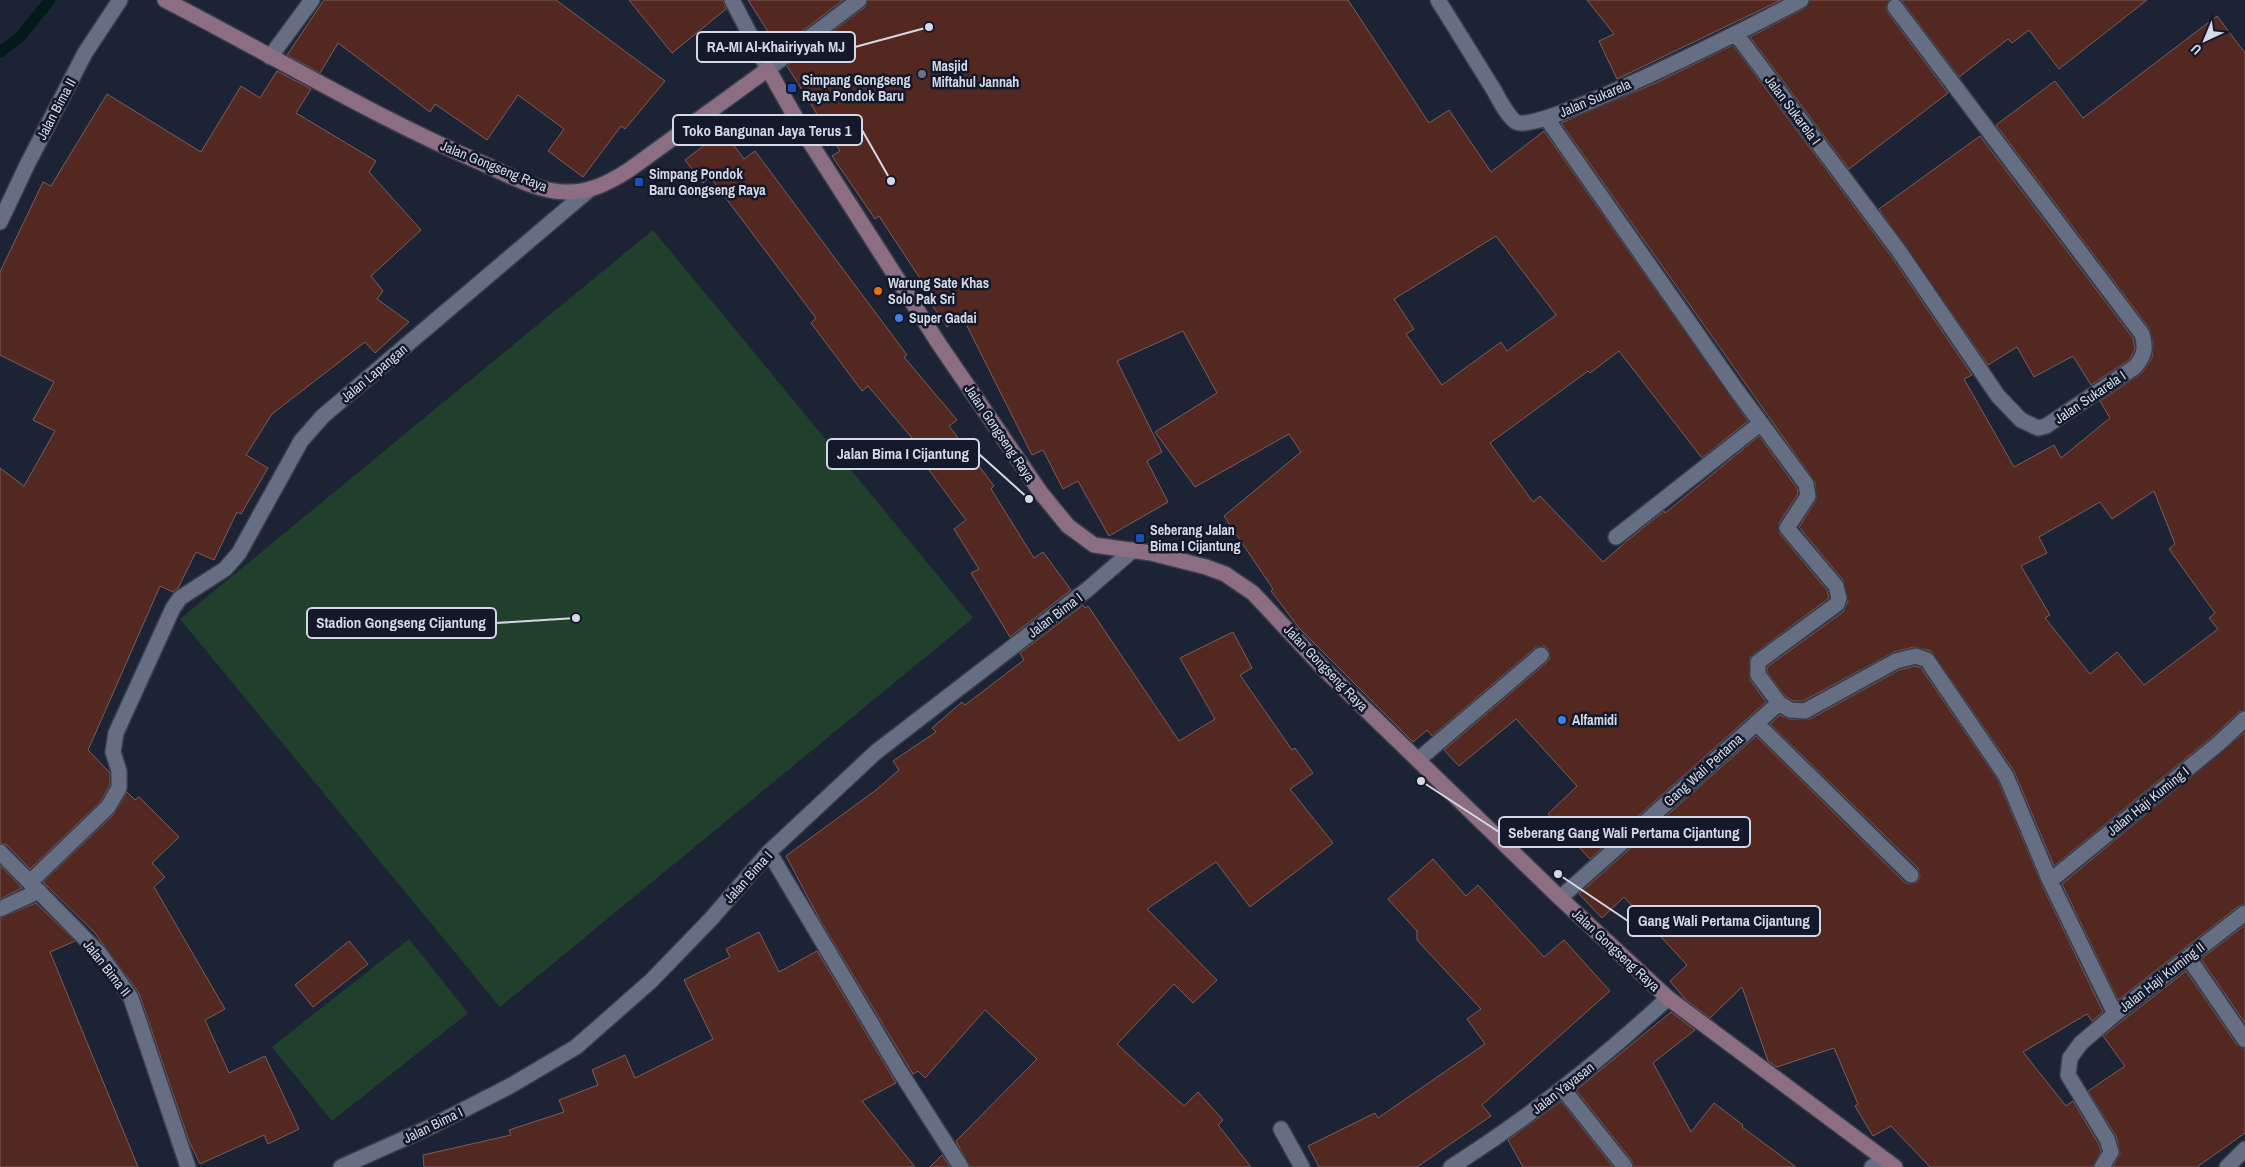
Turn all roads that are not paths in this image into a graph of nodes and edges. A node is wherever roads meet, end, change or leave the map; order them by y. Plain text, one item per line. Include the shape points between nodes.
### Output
1 (120, 0) edge
2 (165, 0) edge
3 (312, 0) edge
4 (732, 0) edge
5 (859, 0) edge
6 (1438, 0) edge
7 (1801, 0) edge
8 (1894, 8) dead end
9 (1736, 34) junction
10 (270, 57) junction
11 (768, 69) junction
12 (1547, 119) junction
13 (589, 190) junction
14 (0, 222) edge
15 (1761, 423) junction
16 (1616, 537) dead end
17 (1133, 550) junction
18 (1541, 655) dead end
19 (1779, 702) junction
20 (2245, 719) edge
21 (1756, 723) junction
22 (1419, 759) junction
23 (0, 852) edge
24 (769, 852) junction
25 (1911, 875) dead end
26 (2050, 881) junction
27 (35, 886) junction
28 (1560, 898) junction
29 (0, 908) edge
30 (2245, 913) edge
31 (2188, 957) junction
32 (1668, 998) junction
33 (2114, 1014) junction
34 (2245, 1040) edge
35 (1563, 1089) junction
36 (1281, 1129) dead end
37 (2245, 1150) edge
38 (1884, 1164) edge
39 (188, 1167) edge
40 (341, 1167) edge
41 (961, 1167) edge
42 (1302, 1167) edge
43 (1451, 1167) edge
44 (1625, 1167) edge
45 (2102, 1167) edge
46 (2226, 1167) edge

1 - 14 street, Jalan Bima II via 85,53
2 - 10 street, Jalan Gongseng Raya
3 - 10 street
4 - 11 street
5 - 11 street
6 - 12 street, Jalan Sukarela via 1501,102 1517,122 1532,124
7 - 9 street, Jalan Sukarela
8 - 9 street, Jalan Sukarela I via 2142,334 2145,347 2135,367 2046,426 2038,428 2021,420 1998,396 1899,251
9 - 12 street, Jalan Sukarela
10 - 13 street, Jalan Gongseng Raya via 437,144 517,178 566,192
11 - 13 street, Jalan Gongseng Raya via 629,170
11 - 17 street, Jalan Gongseng Raya via 806,136 933,335 1057,514 1094,545
12 - 15 street
13 - 27 street, Jalan Lapangan via 323,416 301,441 239,554 226,569 180,598 174,608 116,733 113,752 119,771 119,788 108,807
15 - 16 street
15 - 19 street via 1806,484 1808,496 1788,528 1836,586 1839,598 1837,604 1758,662 1758,676
17 - 22 street, Jalan Gongseng Raya via 1206,567 1225,574 1253,593 1325,670
17 - 24 street, Jalan Bima I via 1088,589 876,752
18 - 22 street
19 - 21 street, Gang Wali Pertama
19 - 26 street via 1790,710 1806,711 1896,661 1916,656 1927,660 2006,776
20 - 26 street, Jalan Haji Kuming I
21 - 25 street
21 - 28 street, Gang Wali Pertama
22 - 28 street, Jalan Gongseng Raya
23 - 27 street, Jalan Bima II
24 - 40 street, Jalan Bima I via 651,981 576,1047 510,1086
24 - 41 street
26 - 33 street
27 - 29 street
27 - 39 street, Jalan Bima II via 100,954 131,998
28 - 32 street, Jalan Gongseng Raya
30 - 31 street, Jalan Haji Kuming II
31 - 33 street, Jalan Haji Kuming II
31 - 34 street
32 - 35 street, Jalan Yayasan
32 - 38 street, Jalan Gongseng Raya
33 - 45 street, Jalan Haji Kuming II via 2070,1058 2068,1075 2107,1139 2111,1152
35 - 43 street, Jalan Yayasan
35 - 44 street
36 - 42 street
37 - 46 street

